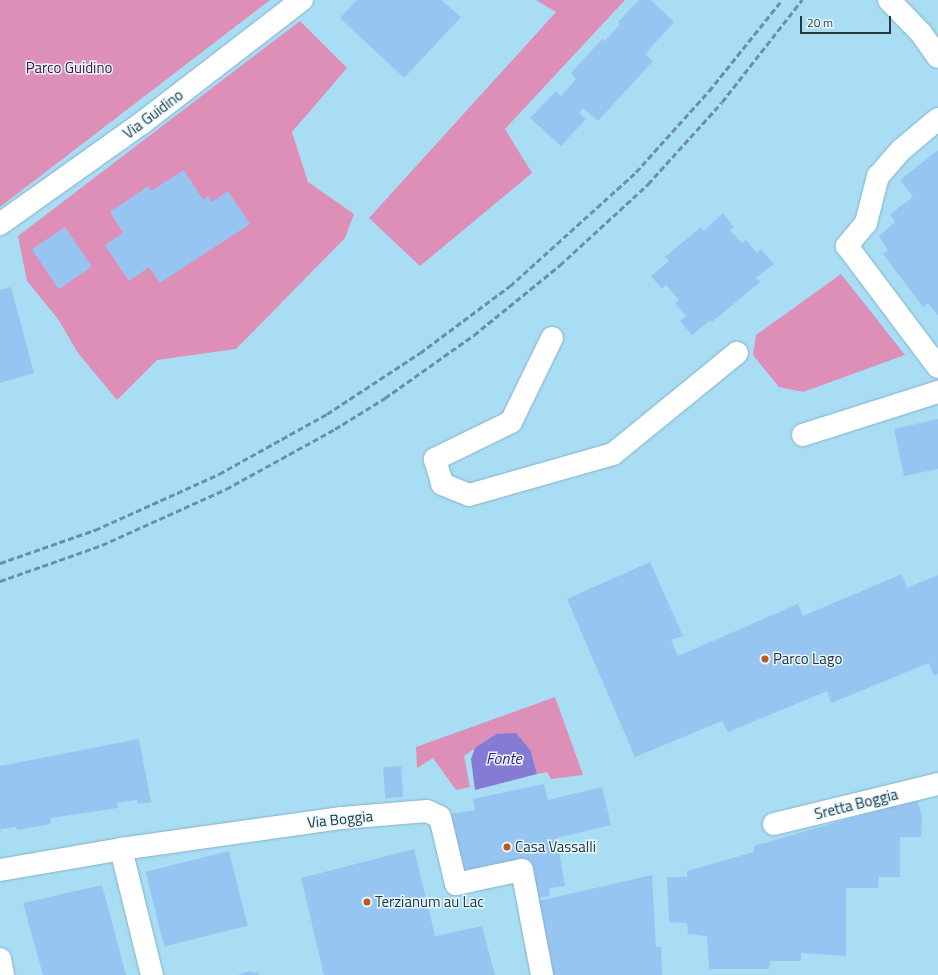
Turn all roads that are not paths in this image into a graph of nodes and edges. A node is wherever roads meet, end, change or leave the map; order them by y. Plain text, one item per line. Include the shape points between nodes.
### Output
1 (302, 0) edge
2 (889, 0) edge
3 (938, 57) edge
4 (938, 119) edge
5 (0, 224) edge
6 (552, 338) dead end
7 (737, 353) dead end
8 (938, 367) edge
9 (938, 392) edge
10 (803, 435) dead end
11 (938, 784) edge
12 (774, 824) dead end
13 (121, 849) junction
14 (0, 870) edge
15 (0, 959) edge
16 (3, 975) edge
17 (152, 975) edge
18 (542, 975) edge

1 - 5 street, Via Guidino via 142,123
2 - 3 street via 921,33
4 - 8 street via 901,150 878,176 866,223 847,246
6 - 7 street via 511,422 435,459 442,484 469,495 612,454
9 - 10 street
11 - 12 street, Sretta Boggia
13 - 14 street, Via Boggia
13 - 17 street
13 - 18 street, Via Boggia via 342,818 427,811 440,817 456,884 522,870
15 - 16 street

